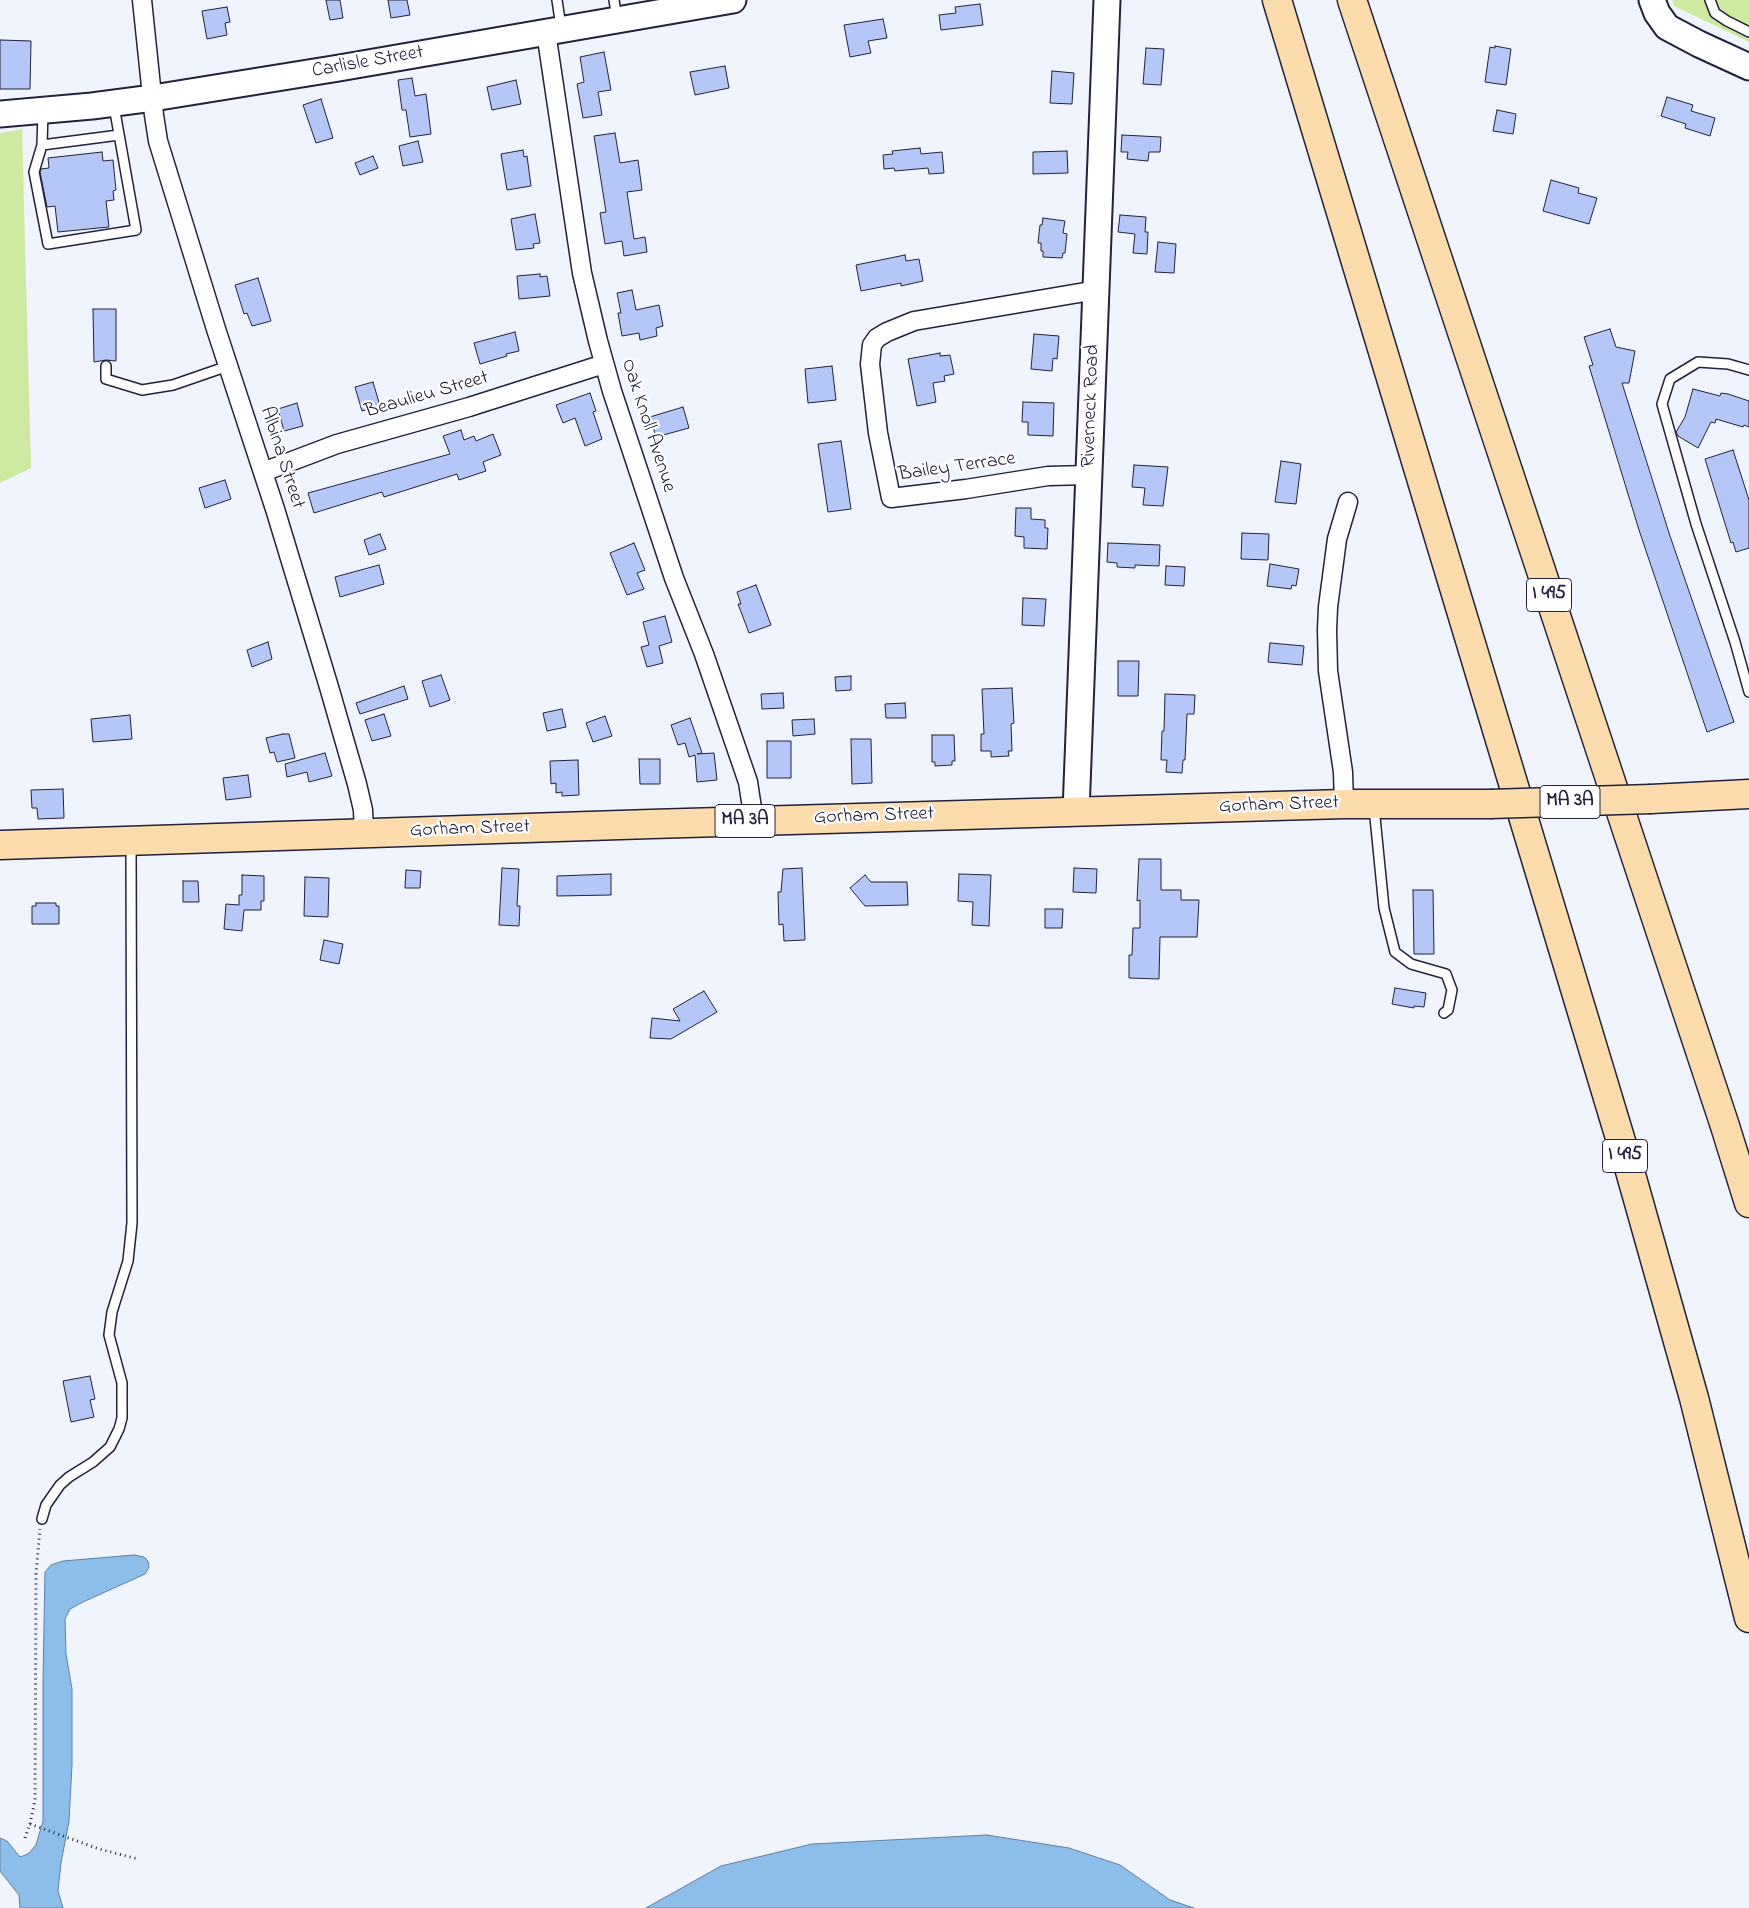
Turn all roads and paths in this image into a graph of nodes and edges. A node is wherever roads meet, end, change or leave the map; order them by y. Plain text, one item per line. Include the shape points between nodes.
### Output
1 (142, 0) edge
2 (557, 0) edge
3 (733, 0) edge
4 (1107, 0) edge
5 (1277, 0) edge
6 (1352, 0) edge
7 (1652, 0) edge
8 (1710, 0) edge
9 (616, 10) edge
10 (554, 31) junction
11 (1749, 32) edge
12 (1749, 67) edge
13 (152, 98) junction
14 (113, 103) junction
15 (43, 110) junction
16 (0, 114) edge
17 (119, 135) junction
18 (42, 145) junction
19 (1097, 290) junction
20 (604, 364) junction
21 (106, 366) dead end
22 (228, 366) junction
23 (1749, 370) edge
24 (263, 472) junction
25 (1089, 475) junction
26 (1348, 502) dead end
27 (1749, 692) edge
28 (1749, 794) edge
29 (1344, 804) junction
30 (1374, 804) junction
31 (1076, 812) junction
32 (754, 821) junction
33 (364, 833) junction
34 (132, 841) junction
35 (0, 845) edge
36 (1444, 1013) dead end
37 (1749, 1203) edge
38 (42, 1519) joint
39 (1749, 1618) edge
40 (30, 1824) junction
41 (25, 1838) dead end
42 (138, 1859) dead end

1 - 13 street, Albina Street
2 - 10 lane
3 - 9 street, Carlisle Street
4 - 19 street, Riverneck Road
5 - 39 main road, I 495 via 1630,1171 1694,1398
6 - 37 main road, I 495
7 - 12 street via 1667,27
8 - 11 lane via 1715,13
9 - 10 street, Carlisle Street
10 - 13 street, Carlisle Street
10 - 20 street, Oak Knoll Avenue via 582,273
13 - 14 street, Carlisle Street
13 - 22 street, Albina Street via 158,141
14 - 15 street, Carlisle Street
14 - 17 lane
15 - 16 street, Carlisle Street
15 - 18 lane
17 - 18 lane
17 - 18 lane via 136,230 48,244 34,172
19 - 25 street, Riverneck Road
19 - 25 street, Bailey Terrace via 914,321 876,338 870,364 878,433 891,498 1048,476
20 - 24 street, Beaulieu Street via 469,407 368,434
20 - 32 street, Oak Knoll Avenue via 674,578 748,782
21 - 22 lane via 106,379 142,390 173,385
22 - 24 street, Albina Street
23 - 27 lane via 1728,364 1698,362 1670,379 1662,404
24 - 33 street, Albina Street via 357,784
25 - 31 street, Riverneck Road
26 - 29 street via 1335,554 1327,630 1328,672 1343,772
28 - 30 main road, Gorham Street / MA 3A, bridge via 1490,804
29 - 30 main road, Gorham Street / MA 3A
29 - 31 main road, Gorham Street / MA 3A
30 - 36 lane via 1384,908 1395,952 1411,964 1446,974 1452,990 1448,1010
31 - 32 main road, Gorham Street / MA 3A
32 - 33 main road, Gorham Street / MA 3A
33 - 34 main road, Gorham Street / MA 3A
34 - 35 main road, Gorham Street / MA 3A
34 - 38 lane via 132,1223 128,1261 112,1312 109,1336 122,1383 122,1418 110,1447 60,1485 46,1505
38 - 40 path via 36,1574 35,1800
40 - 41 path
40 - 42 path via 99,1849

